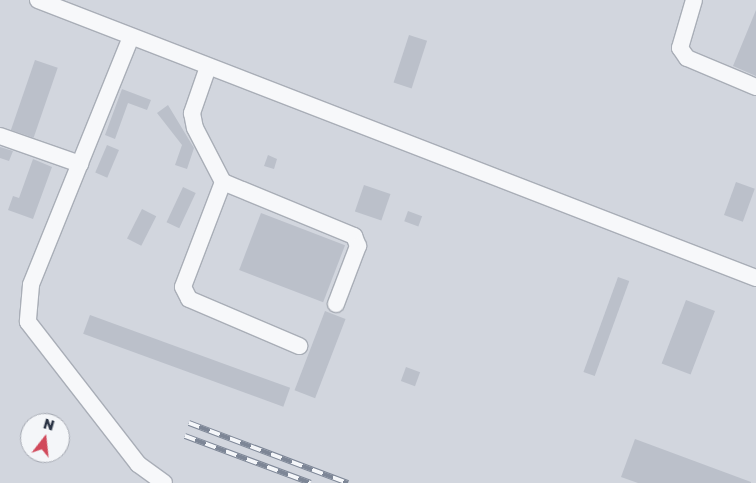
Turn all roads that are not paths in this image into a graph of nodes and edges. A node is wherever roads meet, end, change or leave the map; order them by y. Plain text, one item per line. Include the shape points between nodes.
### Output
1 (38, 0) edge
2 (694, 0) edge
3 (131, 37) junction
4 (208, 67) junction
5 (756, 87) edge
6 (0, 136) edge
7 (80, 164) junction
8 (223, 182) junction
9 (756, 278) edge
10 (336, 304) dead end
11 (299, 346) dead end
12 (164, 483) edge

1 - 3 lane
2 - 5 lane via 680,48 687,58
3 - 4 lane
3 - 7 lane
4 - 8 lane via 192,113 195,128
4 - 9 lane
6 - 7 lane
7 - 12 lane via 31,284 28,322 138,464
8 - 10 lane via 354,236 358,246
8 - 11 lane via 183,287 188,299

